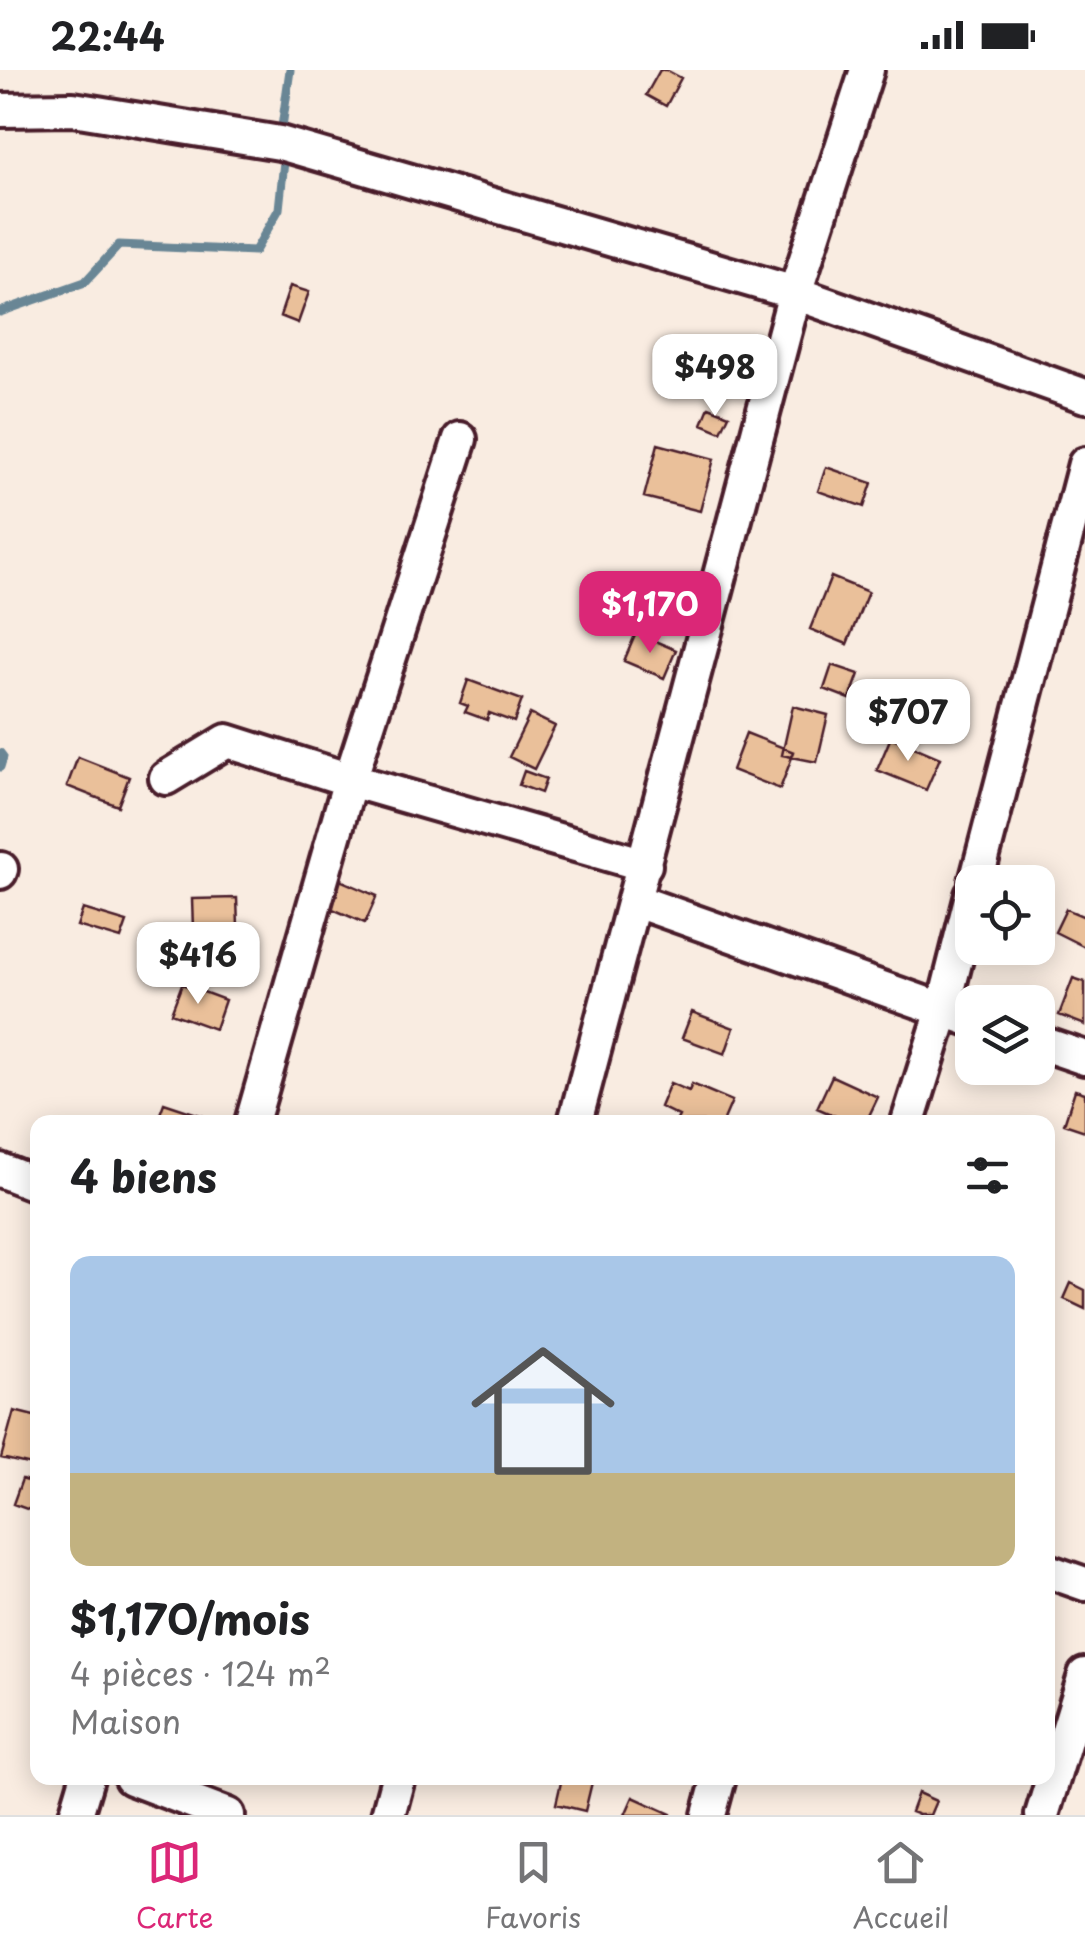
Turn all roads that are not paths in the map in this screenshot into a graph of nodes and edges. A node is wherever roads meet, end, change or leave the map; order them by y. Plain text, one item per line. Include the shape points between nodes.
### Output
1 (867, 70) edge
2 (0, 110) edge
3 (795, 293) junction
4 (1085, 396) edge
5 (460, 439) dead end
6 (1085, 464) edge
7 (166, 778) dead end
8 (350, 780) junction
9 (645, 865) junction
10 (980, 865) edge
11 (636, 901) junction
12 (955, 1014) edge
13 (955, 1021) edge
14 (1055, 1048) edge
15 (1085, 1058) edge
16 (254, 1115) edge
17 (577, 1115) edge
18 (911, 1115) edge
19 (0, 1170) edge
20 (30, 1183) edge
21 (1055, 1573) edge
22 (1085, 1584) edge
23 (1085, 1675) edge
24 (1055, 1773) edge
25 (85, 1785) edge
26 (149, 1785) edge
27 (396, 1785) edge
28 (717, 1785) edge
29 (1051, 1785) edge
30 (76, 1815) edge
31 (228, 1815) edge
32 (388, 1815) edge
33 (709, 1815) edge
34 (1042, 1815) edge

1 - 3 street
2 - 3 street via 73,109 287,145
3 - 4 street
3 - 9 street
5 - 8 street
6 - 10 street
7 - 8 street via 227,742
8 - 9 street
8 - 16 street
9 - 11 street
11 - 12 street
11 - 17 street
13 - 18 street
14 - 15 street
19 - 20 street
21 - 22 street
23 - 24 street
25 - 30 street
26 - 31 street
27 - 32 street
28 - 33 street
29 - 34 street

